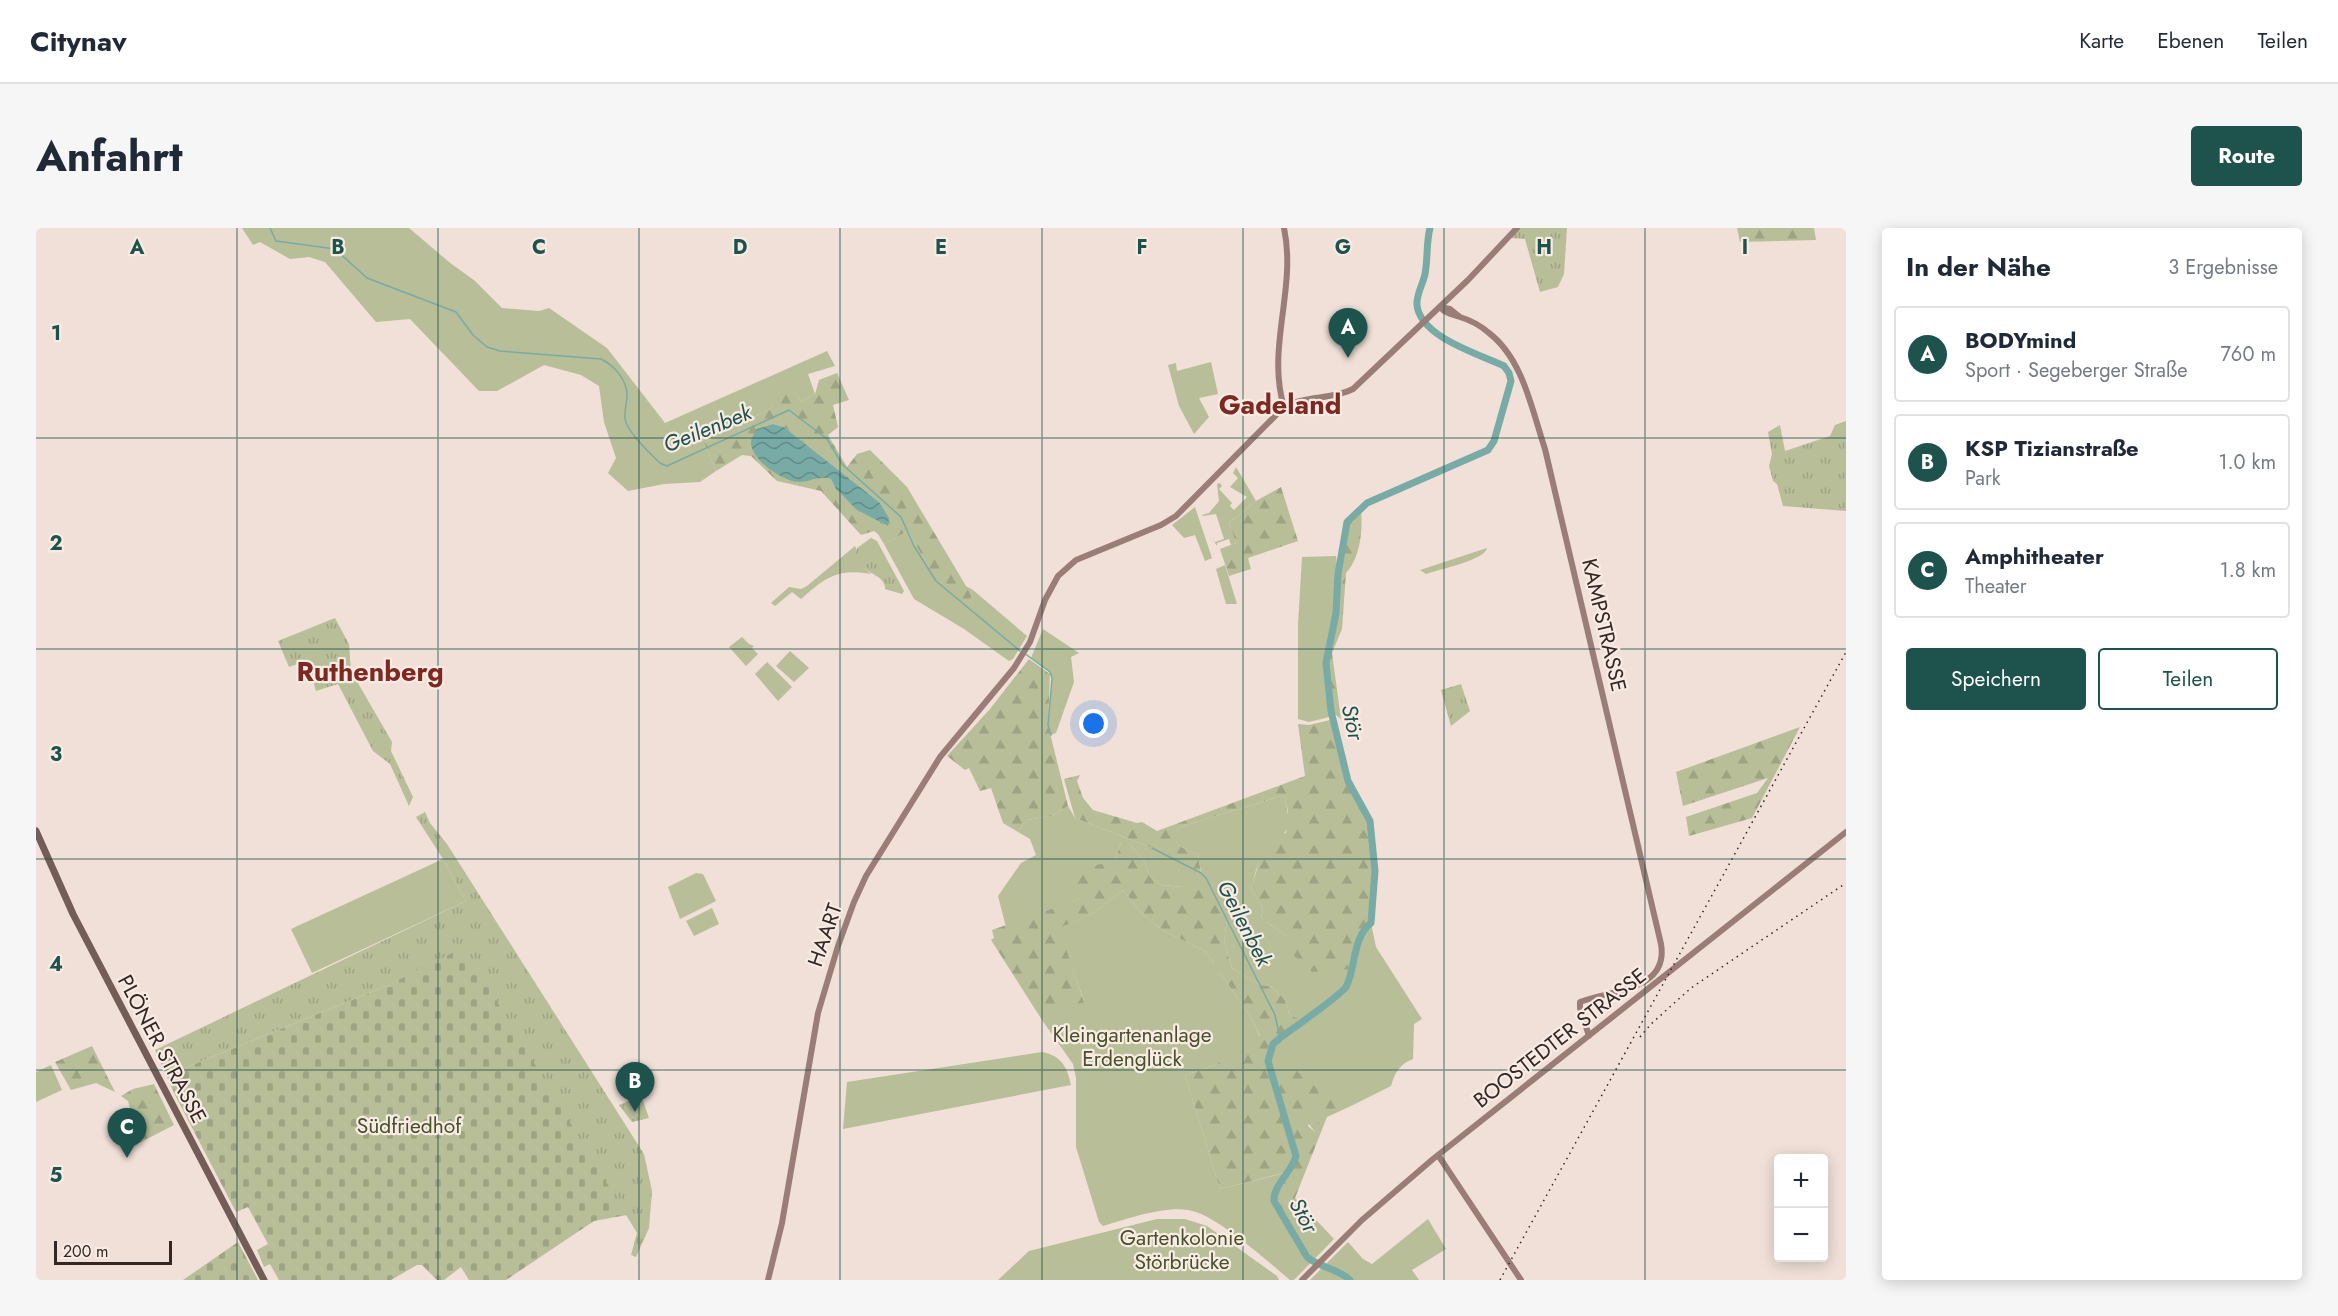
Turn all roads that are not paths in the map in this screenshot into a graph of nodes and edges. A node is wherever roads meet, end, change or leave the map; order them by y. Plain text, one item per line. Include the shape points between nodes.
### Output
1 (1284, 228) edge
2 (1517, 228) edge
3 (1451, 297) junction
4 (1440, 307) junction
5 (1457, 314) junction
6 (1284, 407) junction
7 (36, 831) edge
8 (1846, 832) edge
9 (1589, 1036) junction
10 (1438, 1155) junction
11 (264, 1280) edge
12 (768, 1280) edge
13 (1302, 1280) edge
14 (1521, 1280) edge

1 - 6 street via 1288,261 1277,370
2 - 3 street
3 - 4 street
3 - 5 street
4 - 5 street, KAMPSTRASSE
4 - 6 street via 1353,388
5 - 9 street, KAMPSTRASSE via 1503,346 1520,376 1545,449 1661,944 1662,960 1652,977 1580,1002
6 - 12 street, HAART via 1176,516 1084,556 1062,571 1045,600 1025,651 1002,685 940,757 866,876 824,987 782,1223
7 - 11 main road, PLÖNER STRASSE via 73,914
8 - 9 street, BOOSTEDTER STRASSE
9 - 10 street, BOOSTEDTER STRASSE
10 - 13 street, BOOSTEDTER STRASSE via 1361,1221
10 - 14 street

